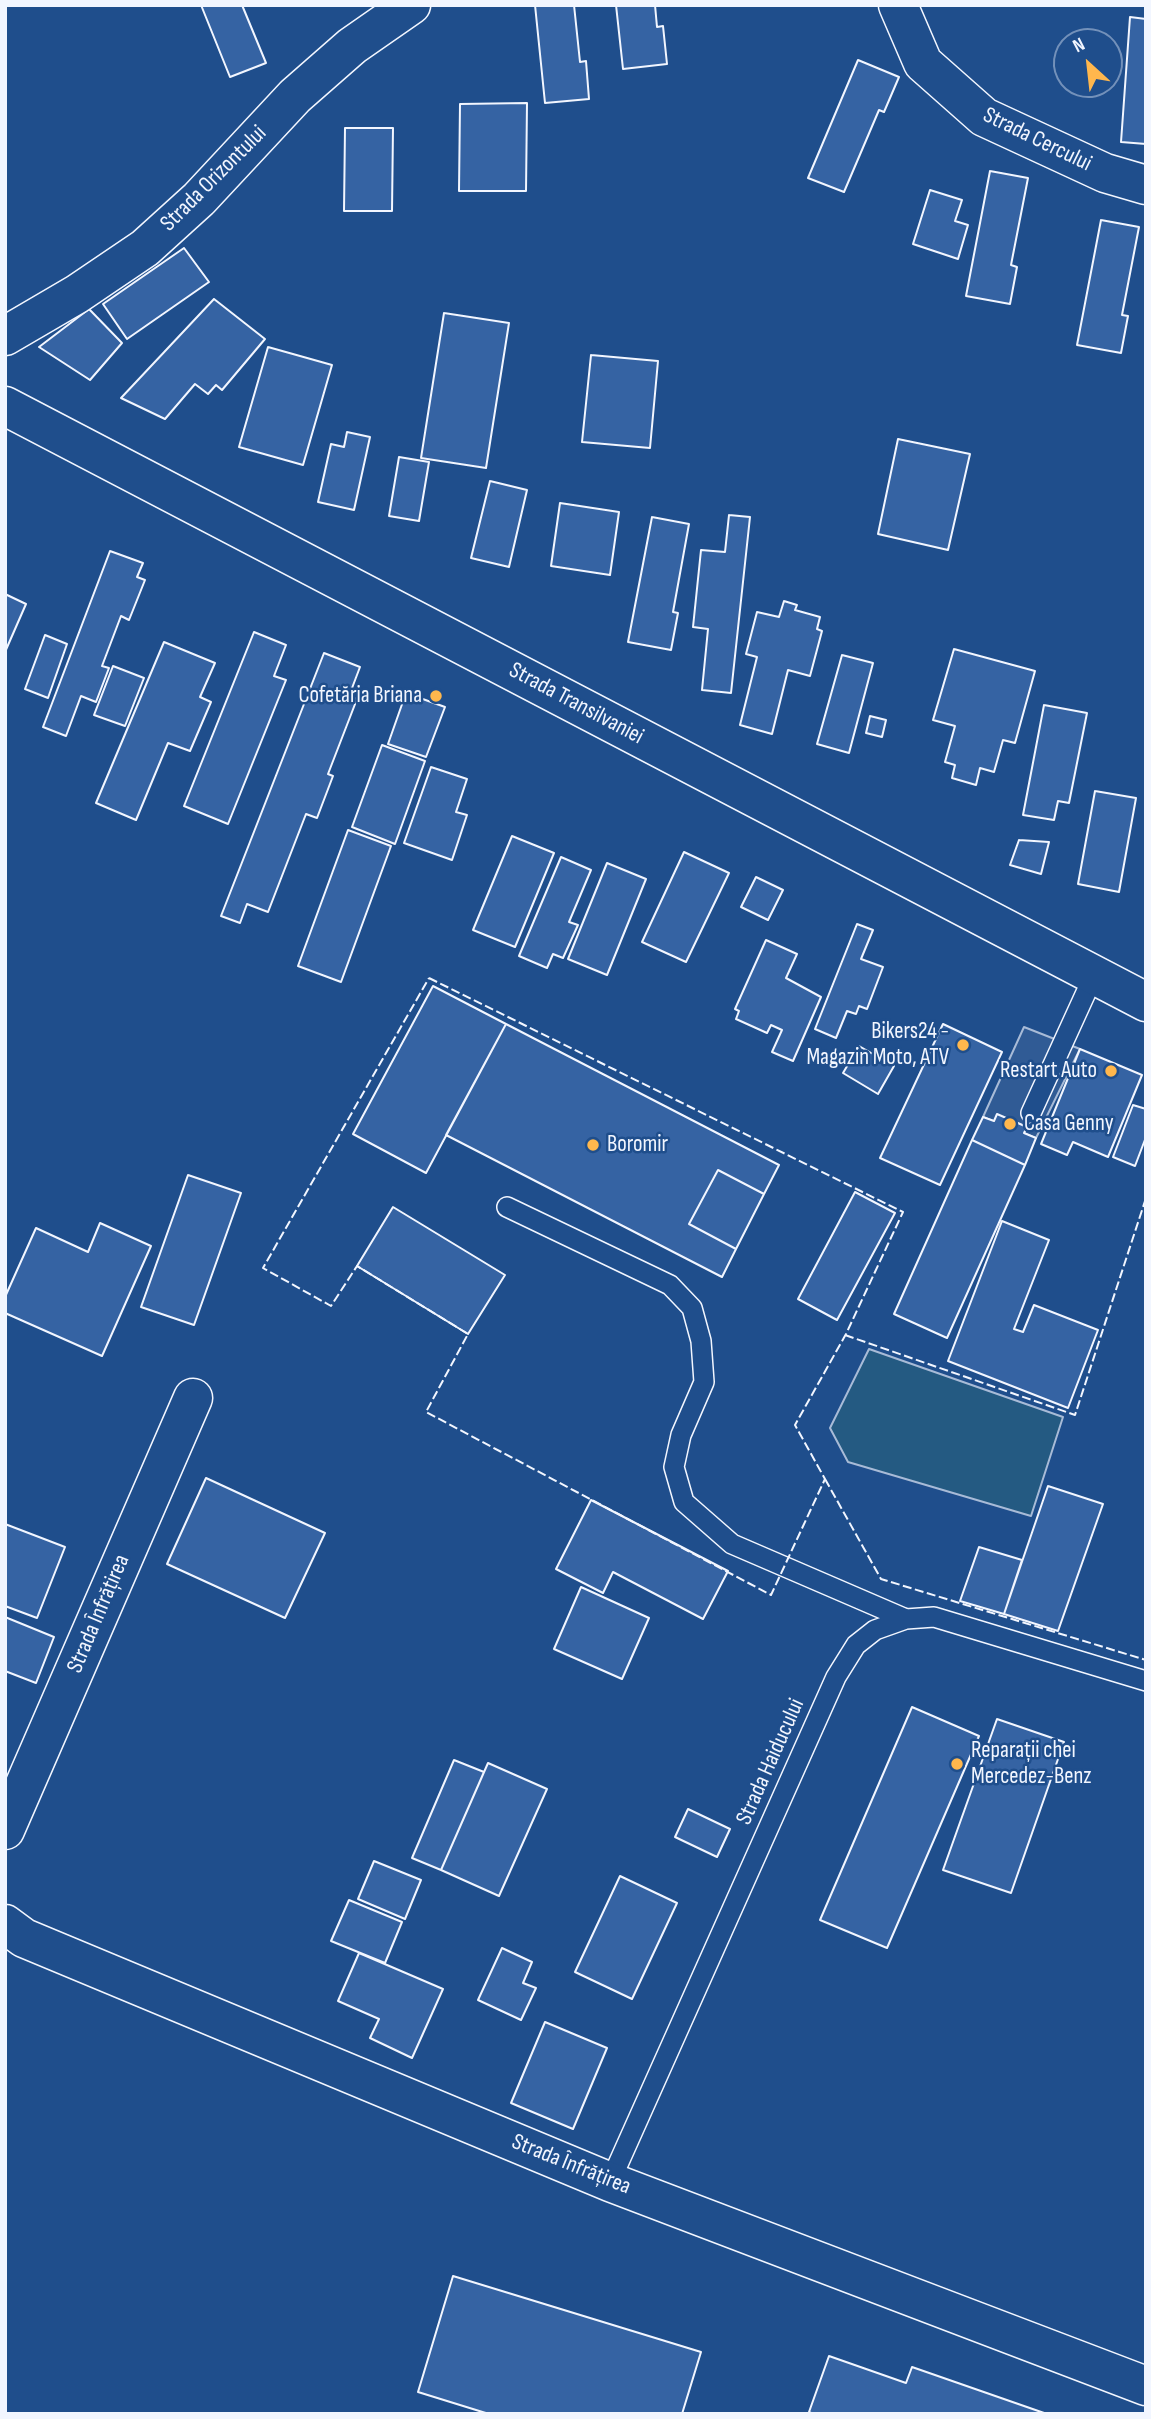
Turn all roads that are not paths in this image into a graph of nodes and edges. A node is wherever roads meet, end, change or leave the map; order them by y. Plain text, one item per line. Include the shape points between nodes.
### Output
1 (411, 5) edge
2 (898, 5) edge
3 (1146, 185) edge
4 (5, 336) edge
5 (5, 406) edge
6 (1094, 975) junction
7 (1146, 1002) edge
8 (1031, 1113) dead end
9 (507, 1207) dead end
10 (193, 1398) dead end
11 (906, 1619) junction
12 (1146, 1681) edge
13 (5, 1830) edge
14 (5, 1924) edge
15 (610, 2182) junction
16 (1146, 2386) edge

1 - 4 street, Strada Orizontului via 352,46 295,96 199,199 145,248
2 - 3 street, Strada Cercului via 923,62 984,117 1105,173
5 - 6 street, Strada Transilvaniei
6 - 7 street, Strada Transilvaniei
6 - 8 lane
9 - 11 lane via 670,1285 692,1307 701,1341 704,1382 681,1435 674,1467 684,1502 732,1544
10 - 13 street, Strada Înfrățirea
11 - 12 lane, Strada Haiducului via 934,1617
11 - 15 lane, Strada Haiducului via 875,1630 856,1645 836,1677
14 - 15 street, Strada Înfrățirea via 24,1938
15 - 16 street, Strada Înfrățirea

